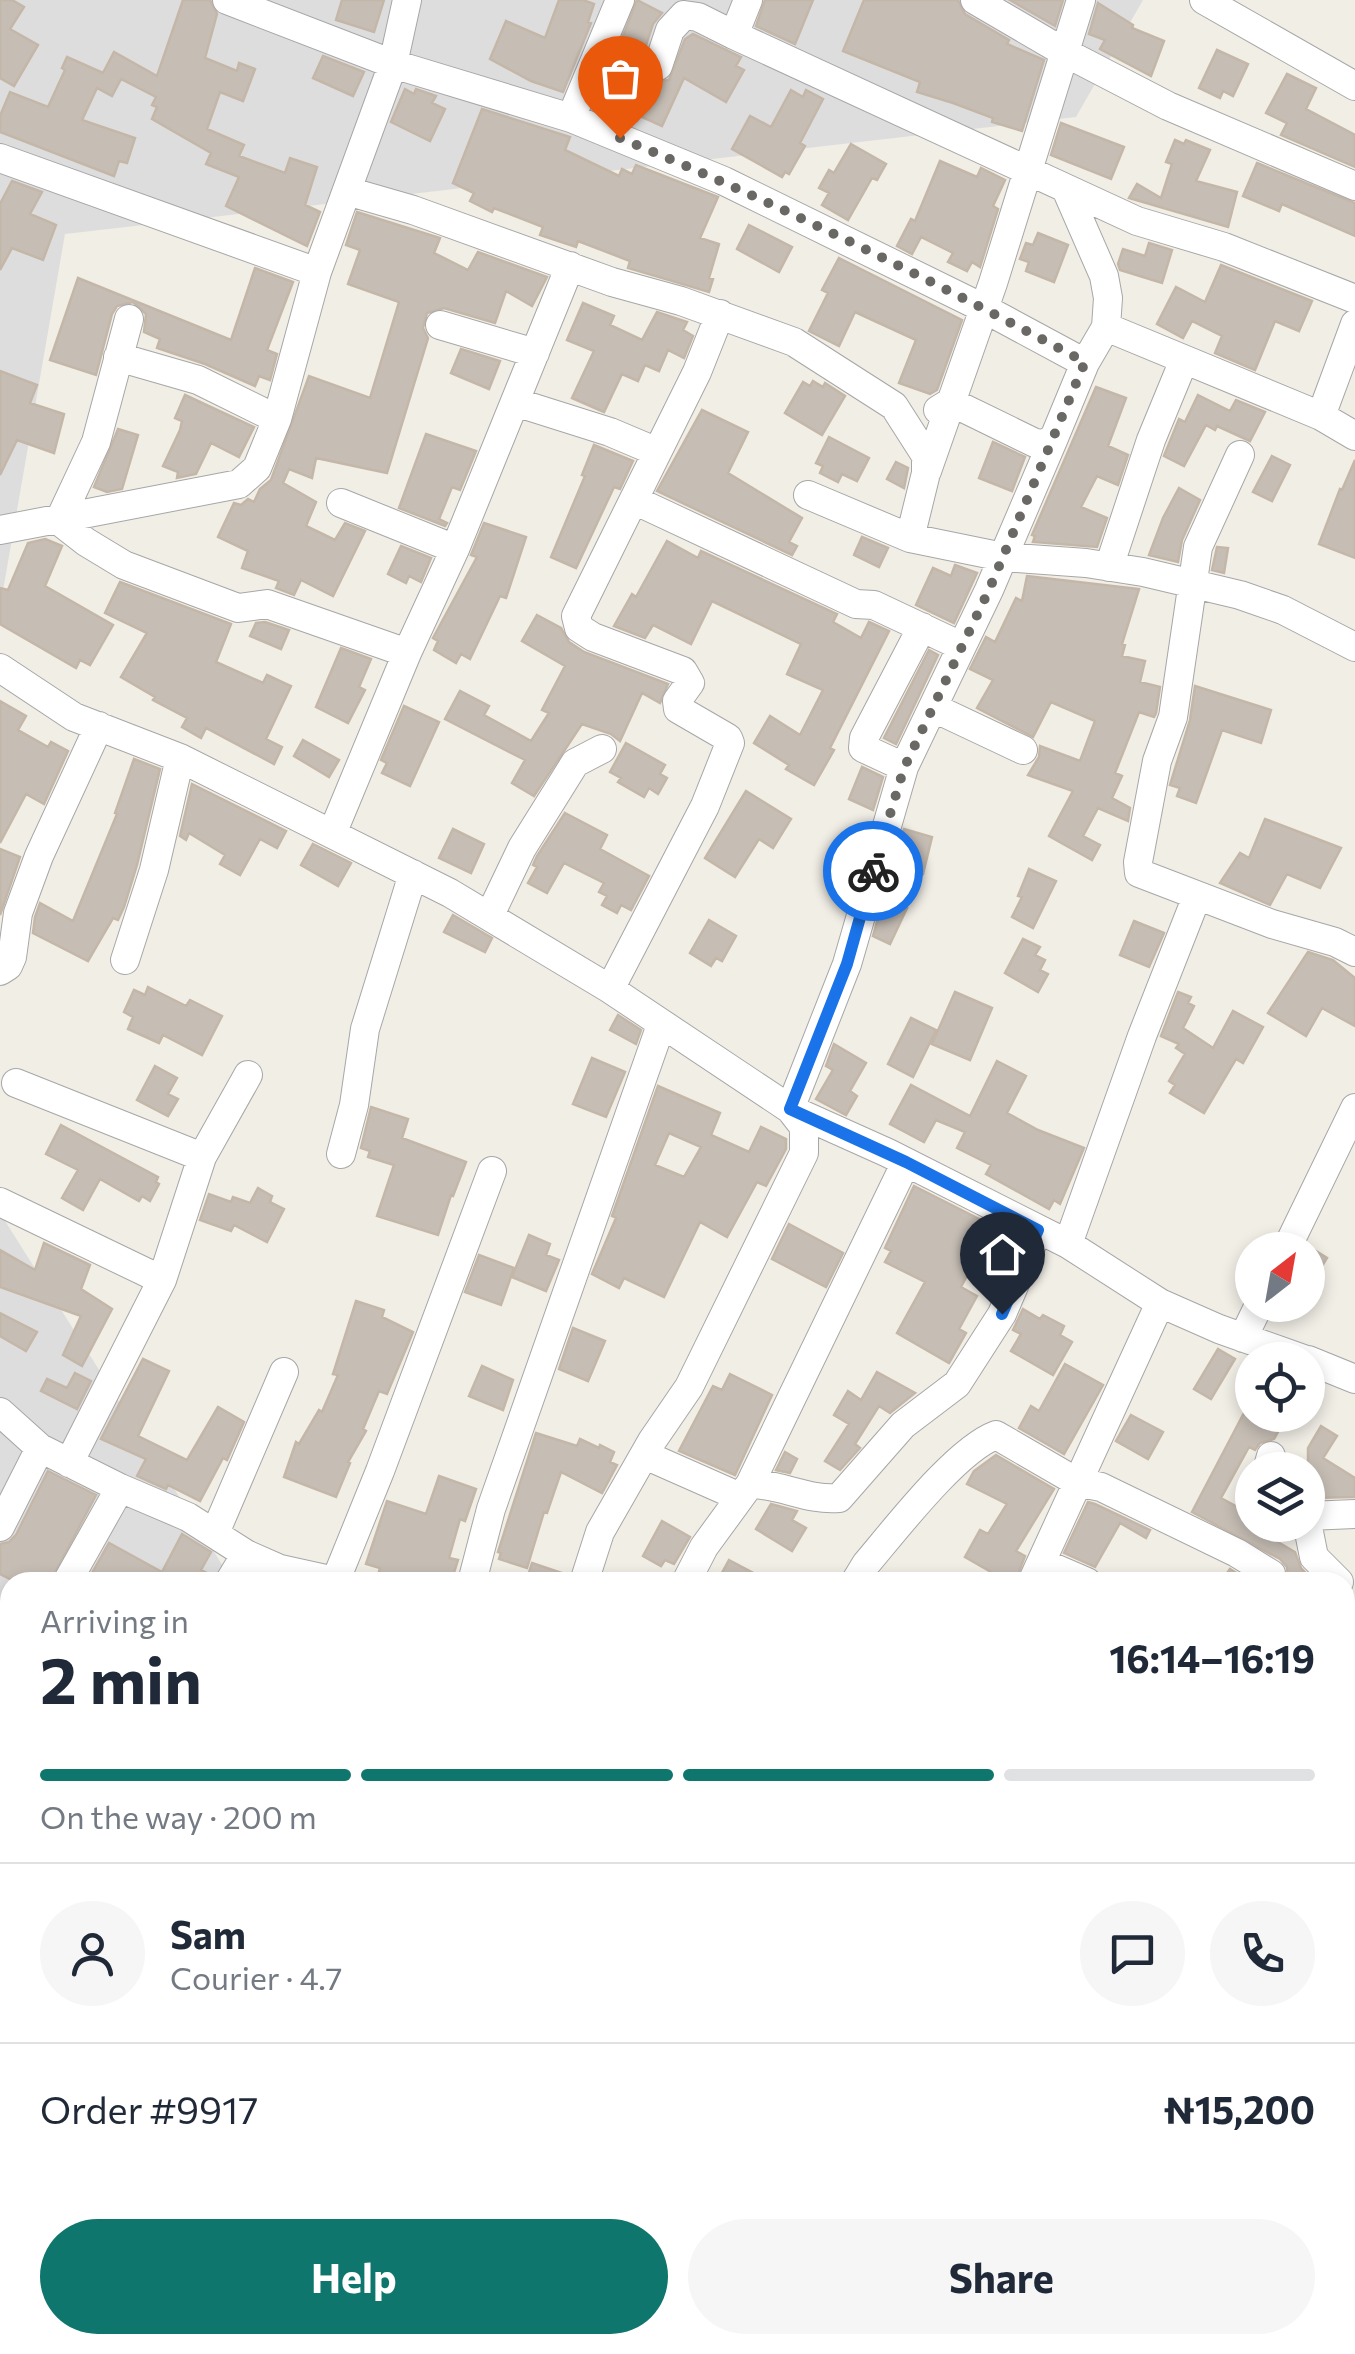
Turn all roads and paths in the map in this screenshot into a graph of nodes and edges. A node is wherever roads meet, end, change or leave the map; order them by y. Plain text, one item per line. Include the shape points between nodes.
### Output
1 (227, 0) edge
2 (407, 0) edge
3 (620, 0) edge
4 (748, 0) edge
5 (975, 0) edge
6 (1080, 0) edge
7 (1204, 0) edge
8 (734, 36) junction
9 (1064, 52) junction
10 (393, 64) junction
11 (658, 66) dead end
12 (1355, 86) edge
13 (570, 118) junction
14 (0, 158) edge
15 (1026, 170) junction
16 (1355, 186) edge
17 (1066, 189) junction
18 (347, 191) junction
19 (570, 266) junction
20 (317, 272) junction
21 (1355, 299) edge
22 (983, 308) junction
23 (720, 314) junction
24 (129, 319) dead end
25 (1355, 324) edge
26 (440, 325) dead end
27 (1106, 327) junction
28 (534, 353) junction
29 (118, 357) junction
30 (1184, 360) junction
31 (1085, 362) junction
32 (514, 402) junction
33 (951, 402) junction
34 (894, 406) junction
35 (1321, 416) junction
36 (277, 419) junction
37 (1355, 436) edge
38 (1054, 438) junction
39 (655, 451) junction
40 (1240, 455) dead end
41 (926, 473) junction
42 (808, 495) dead end
43 (634, 500) junction
44 (341, 503) dead end
45 (58, 520) junction
46 (0, 530) edge
47 (910, 538) junction
48 (455, 548) junction
49 (1003, 557) junction
50 (1110, 567) junction
51 (1194, 586) junction
52 (922, 628) junction
53 (961, 646) junction
54 (1355, 647) edge
55 (407, 652) junction
56 (0, 668) edge
57 (934, 708) junction
58 (99, 726) junction
59 (602, 750) dead end
60 (1023, 750) dead end
61 (180, 758) junction
62 (904, 768) junction
63 (332, 834) junction
64 (412, 874) junction
65 (1197, 896) junction
66 (490, 915) junction
67 (1355, 952) edge
68 (124, 960) dead end
69 (0, 971) edge
70 (610, 989) junction
71 (661, 1024) junction
72 (248, 1074) dead end
73 (16, 1083) dead end
74 (1355, 1108) edge
75 (790, 1109) junction
76 (341, 1154) dead end
77 (202, 1157) junction
78 (906, 1162) junction
79 (492, 1171) dead end
80 (0, 1202) edge
81 (1038, 1230) junction
82 (1295, 1232) edge
83 (1068, 1244) junction
84 (162, 1280) junction
85 (1160, 1303) junction
86 (1251, 1322) edge
87 (1243, 1338) junction
88 (1255, 1342) edge
89 (1325, 1367) edge
90 (284, 1372) dead end
91 (1355, 1379) edge
92 (0, 1412) edge
93 (40, 1448) junction
94 (644, 1456) junction
95 (69, 1462) junction
96 (1077, 1482) junction
97 (120, 1488) junction
98 (745, 1491) junction
99 (1355, 1514) edge
100 (1325, 1515) edge
101 (0, 1528) edge
102 (215, 1533) junction
103 (1311, 1542) edge
104 (246, 1554) junction
105 (73, 1572) edge
106 (236, 1572) edge
107 (293, 1572) edge
108 (341, 1572) edge
109 (475, 1572) edge
110 (587, 1572) edge
111 (691, 1572) edge
112 (861, 1572) edge
113 (1038, 1572) edge
114 (1268, 1572) edge
115 (1327, 1572) edge

1 - 10 street
2 - 10 street
3 - 13 street
4 - 8 street
5 - 9 street
6 - 9 street
7 - 12 street
8 - 11 street via 684,14 670,30
8 - 15 street
9 - 15 street
9 - 16 street via 1168,106
10 - 13 street
10 - 18 street
13 - 22 street via 724,181
14 - 20 street
15 - 17 street
15 - 22 street
17 - 21 street
17 - 27 street via 1104,276
18 - 19 street
18 - 20 street
19 - 23 street
19 - 28 street
20 - 36 street
22 - 31 street
22 - 33 street
23 - 34 street via 794,342
23 - 39 street
24 - 29 street
25 - 35 street
26 - 28 street
27 - 30 street
27 - 31 street
28 - 32 street
29 - 36 street via 198,380
29 - 45 street via 96,442
30 - 35 street
30 - 50 street
31 - 38 street
32 - 39 street
32 - 48 street
33 - 34 street via 926,418
33 - 38 street via 1035,443
33 - 41 street
34 - 41 street via 926,456
35 - 37 street
36 - 45 street via 257,468 239,484
38 - 49 street
39 - 43 street
40 - 51 street via 1198,548
41 - 47 street
42 - 47 street
43 - 52 street
43 - 70 street via 576,616 579,628 683,672 690,683 678,709 730,743 705,806
44 - 48 street
45 - 46 street
45 - 55 street via 124,565 238,608 267,604
47 - 49 street
48 - 55 street
49 - 50 street
49 - 53 street
50 - 51 street
51 - 54 street via 1284,610
51 - 65 street via 1173,717 1157,761 1138,862 1139,873
52 - 53 street
52 - 62 street via 864,738 863,748
53 - 57 street
55 - 63 street
56 - 58 street
57 - 60 street
57 - 62 street
58 - 61 street
58 - 69 street via 39,856 18,913 12,957
59 - 66 street via 575,763
61 - 63 street
61 - 68 street
62 - 75 street via 847,964
63 - 64 street
64 - 66 street
64 - 76 street via 365,1029
65 - 67 street
65 - 83 street
66 - 70 street
70 - 71 street
71 - 75 street
71 - 109 street
72 - 77 street
73 - 77 street
74 - 82 street
75 - 78 street
75 - 94 street via 804,1127 804,1153 688,1387
77 - 84 street
78 - 81 street
78 - 98 street
79 - 108 street
80 - 84 street
81 - 83 street
81 - 98 street via 1002,1314 957,1384 903,1425 839,1498 820,1500 764,1484
83 - 85 street
84 - 95 street
85 - 87 street
85 - 96 street
86 - 87 street
87 - 88 street
89 - 91 street
90 - 102 street
92 - 93 street
93 - 95 street
93 - 101 street
94 - 98 street
94 - 110 street via 600,1532
95 - 97 street
96 - 112 street via 996,1435 952,1469
96 - 113 street
96 - 114 street via 1101,1487
97 - 102 street
97 - 105 street
98 - 111 street
99 - 100 street
102 - 104 street
103 - 115 street
104 - 106 street
104 - 107 street

